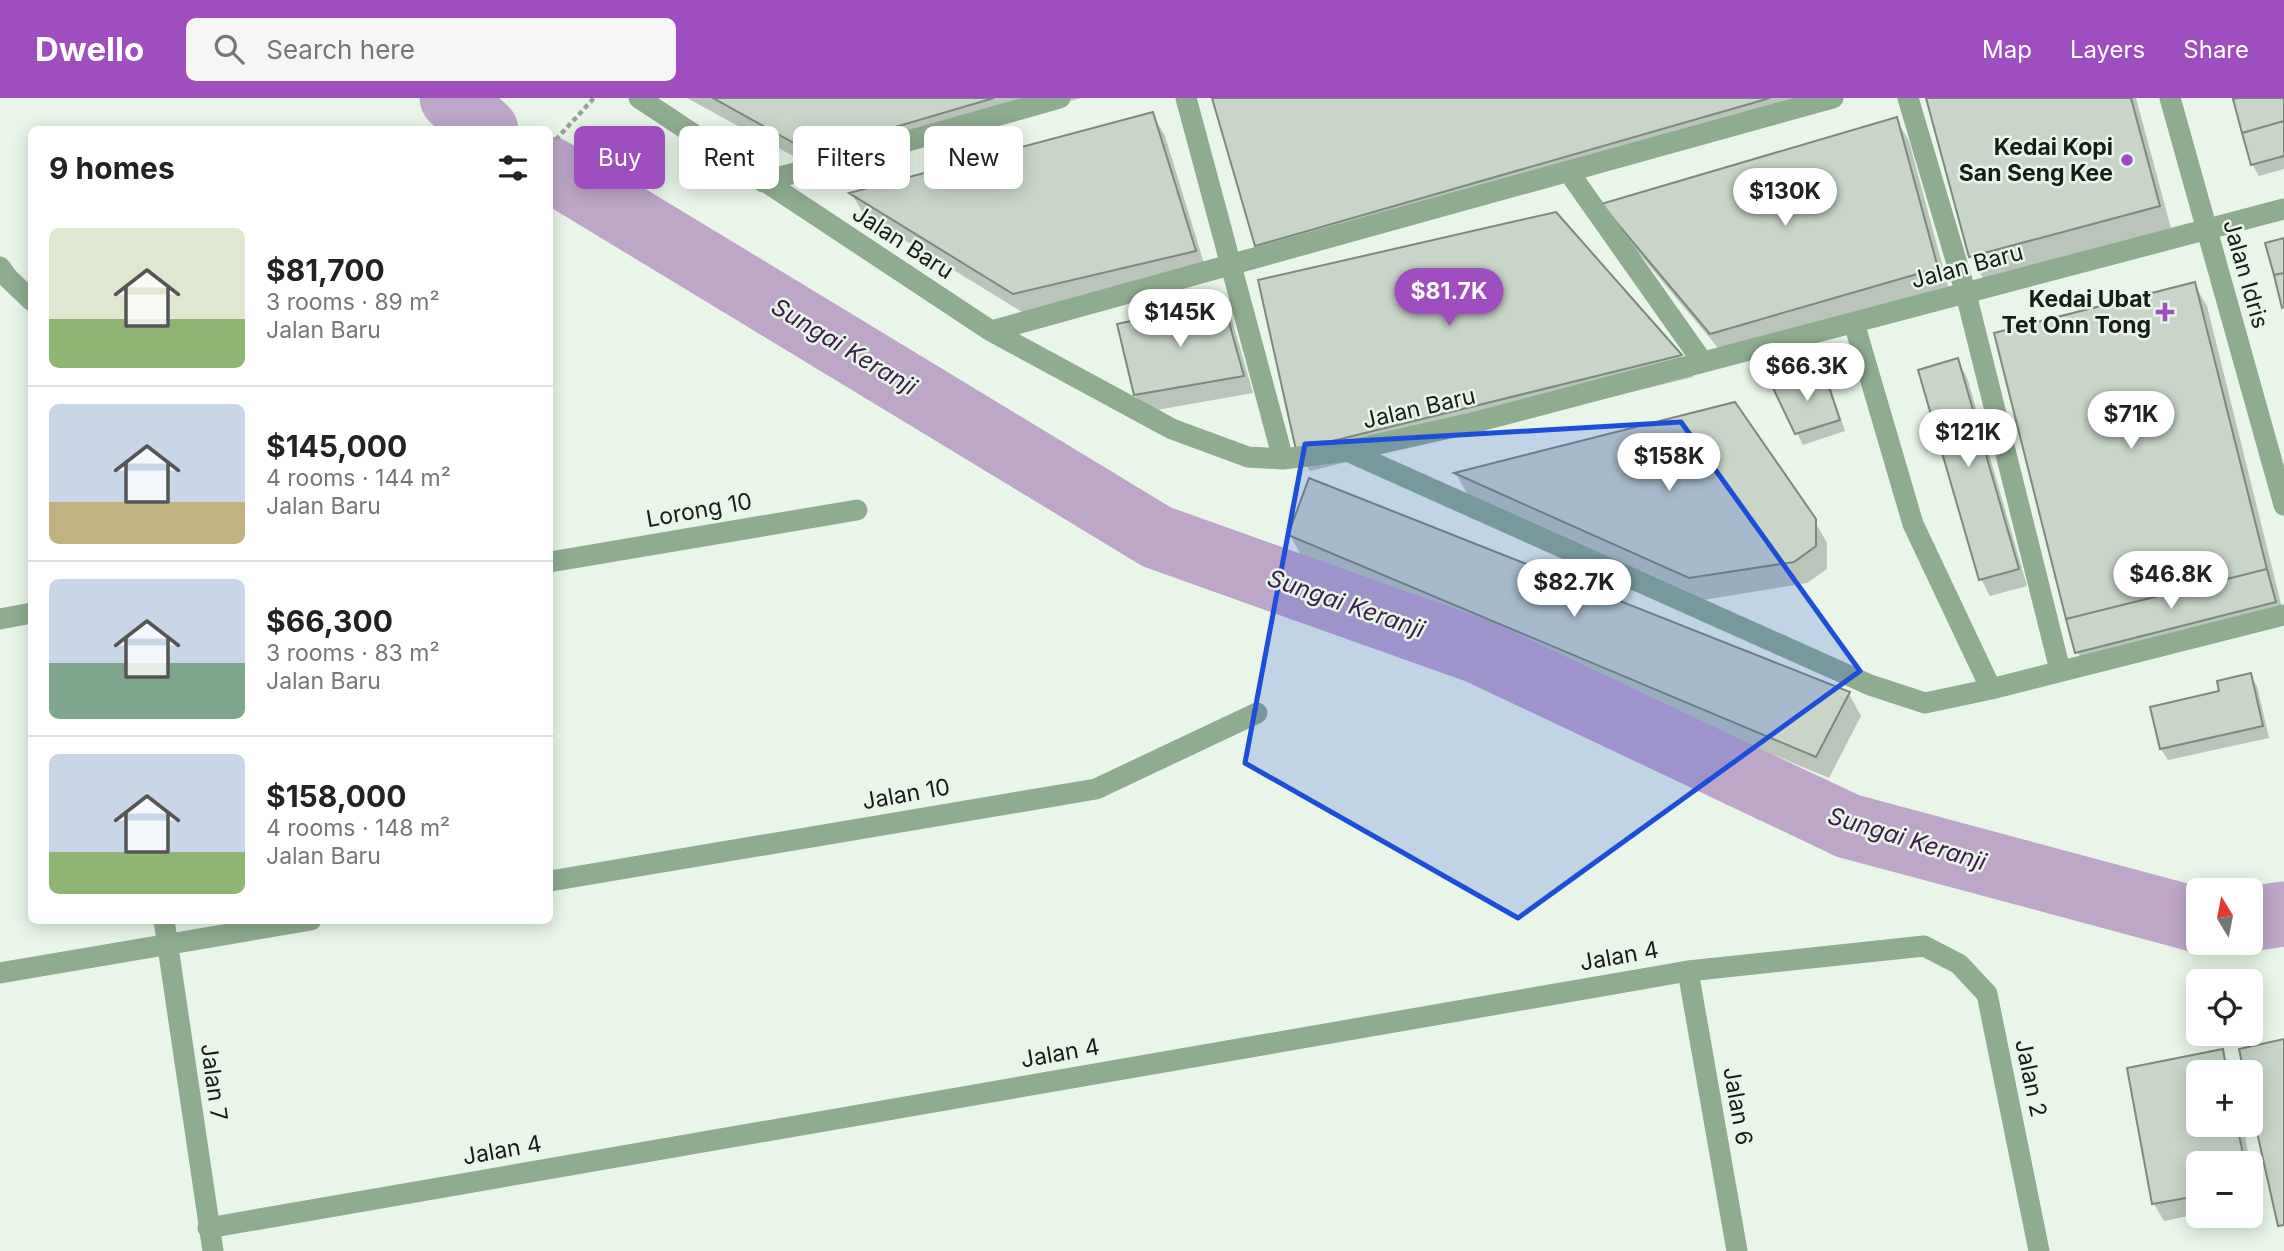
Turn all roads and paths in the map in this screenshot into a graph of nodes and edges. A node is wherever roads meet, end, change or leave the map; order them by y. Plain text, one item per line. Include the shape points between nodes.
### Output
1 (594, 98) edge
2 (639, 98) edge
3 (1060, 98) edge
4 (1186, 98) edge
5 (1833, 98) edge
6 (1909, 98) edge
7 (2170, 98) edge
8 (680, 126) edge
9 (553, 143) edge
10 (1568, 171) junction
11 (779, 177) edge
12 (774, 189) edge
13 (2284, 209) edge
14 (2206, 229) junction
15 (1231, 264) junction
16 (2, 274) edge
17 (1966, 294) junction
18 (28, 297) edge
19 (1854, 323) junction
20 (991, 331) junction
21 (1702, 361) junction
22 (1347, 451) junction
23 (1283, 459) junction
24 (2284, 505) edge
25 (857, 510) dead end
26 (553, 561) edge
27 (28, 614) edge
28 (2284, 615) edge
29 (0, 619) edge
30 (2060, 670) junction
31 (1991, 689) junction
32 (1257, 713) dead end
33 (553, 880) edge
34 (164, 924) edge
35 (288, 924) edge
36 (167, 945) junction
37 (1924, 946) joint
38 (1688, 971) junction
39 (0, 972) edge
40 (208, 1228) junction
41 (213, 1251) edge
42 (1737, 1251) edge
43 (2039, 1251) edge

1 - 9 path
2 - 8 street, Jalan Baru
3 - 11 street
4 - 15 street
5 - 10 street
6 - 17 street
7 - 14 street, Jalan Idris
10 - 15 street
10 - 21 street
12 - 20 street, Jalan Baru
13 - 14 street, Jalan Baru
14 - 17 street, Jalan Baru
14 - 24 street, Jalan Idris
15 - 20 street
15 - 23 street
16 - 18 street
17 - 19 street, Jalan Baru
17 - 30 street
19 - 21 street, Jalan Baru
19 - 31 street via 1913,524
20 - 23 street, Jalan Baru via 1172,429 1248,457
21 - 22 street, Jalan Baru via 1472,423
22 - 23 street, Jalan Baru
22 - 31 street via 1870,685 1925,703
25 - 26 street, Lorong 10
27 - 29 street
28 - 30 street
30 - 31 street
32 - 33 street, Jalan 10 via 1096,789
34 - 36 street, Jalan 7
35 - 36 street
36 - 39 street
36 - 40 street, Jalan 7
37 - 38 street, Jalan 4
37 - 43 street, Jalan 2 via 1959,964 1987,995
38 - 40 street, Jalan 4
38 - 42 street, Jalan 6
40 - 41 street, Jalan 7

